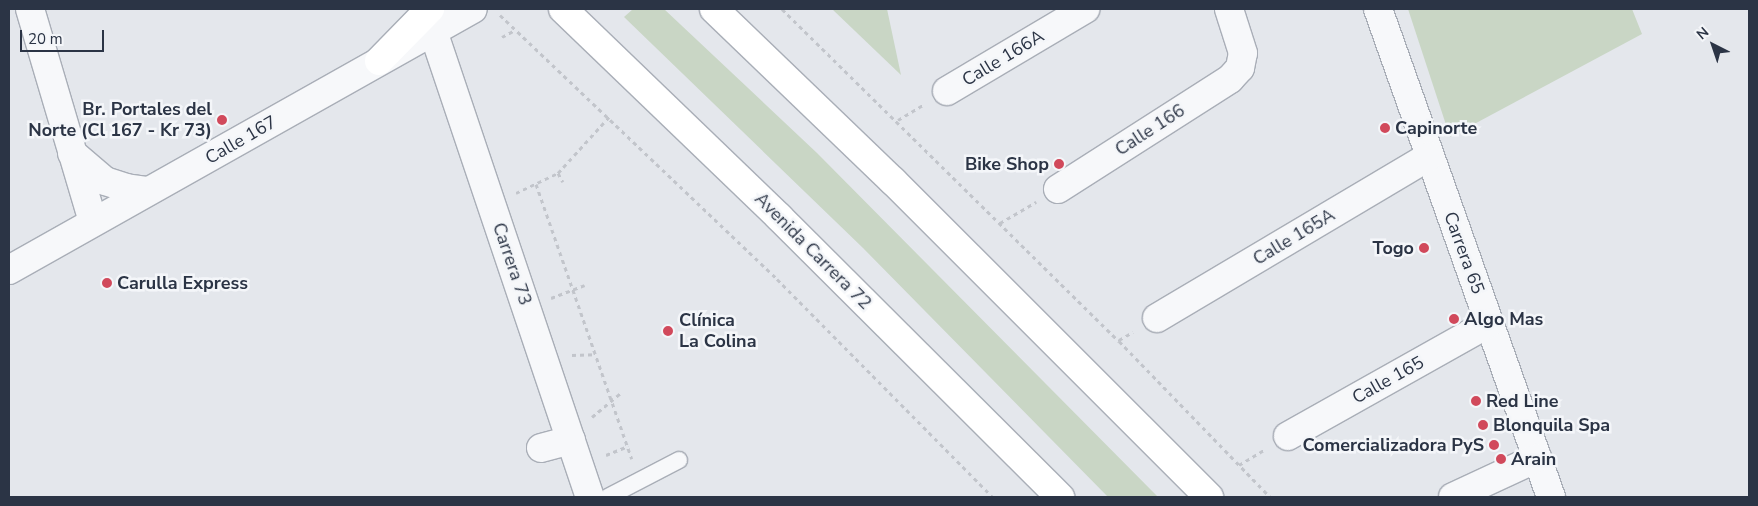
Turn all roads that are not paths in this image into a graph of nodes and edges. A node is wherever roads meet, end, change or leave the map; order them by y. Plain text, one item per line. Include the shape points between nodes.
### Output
1 (30, 9) edge
2 (473, 9) edge
3 (563, 9) edge
4 (714, 9) edge
5 (1085, 9) edge
6 (1229, 9) edge
7 (1378, 9) edge
8 (432, 20) edge
9 (379, 61) joint
10 (947, 91) dead end
11 (72, 153) junction
12 (1430, 156) junction
13 (1058, 189) road end
14 (148, 191) junction
15 (93, 222) junction
16 (9, 270) edge
17 (1158, 318) dead end
18 (1489, 323) junction
19 (578, 432) junction
20 (1288, 436) dead end
21 (541, 448) dead end
22 (1538, 458) junction
23 (678, 460) dead end
24 (590, 497) edge
25 (608, 497) edge
26 (1060, 497) edge
27 (1210, 497) edge
28 (1453, 497) edge
29 (1551, 497) edge

1 - 11 street
2 - 8 street
3 - 26 highway, Avenida Carrera 72 via 786,224
4 - 27 highway via 893,181
5 - 10 street, Calle 166A
6 - 13 street, Calle 166 via 1243,53 1240,68 1230,79
7 - 12 street, Carrera 65
8 - 9 highway
8 - 19 street, Carrera 73
9 - 14 street, Calle 167
11 - 14 street via 105,181
11 - 15 street
12 - 17 street, Calle 165A
12 - 18 street, Carrera 65
14 - 15 street, Calle 167
15 - 16 street, Calle 167
18 - 20 street, Calle 165
18 - 22 street, Carrera 65
19 - 21 street
19 - 24 street, Carrera 73
22 - 28 street
22 - 29 street, Carrera 65
23 - 25 lane

